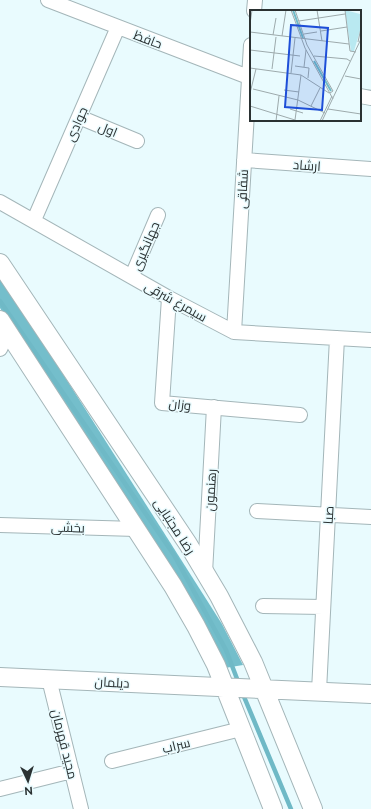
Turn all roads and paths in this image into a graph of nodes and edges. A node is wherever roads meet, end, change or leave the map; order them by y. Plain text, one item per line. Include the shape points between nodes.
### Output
1 (48, 0) edge
2 (255, 0) edge
3 (254, 10) edge
4 (118, 27) junction
5 (250, 77) edge
6 (361, 96) edge
7 (371, 98) edge
8 (79, 117) junction
9 (137, 141) dead end
10 (244, 160) junction
11 (371, 169) edge
12 (0, 202) edge
13 (158, 215) dead end
14 (34, 220) junction
15 (0, 263) edge
16 (132, 276) junction
17 (169, 298) junction
18 (4, 326) edge
19 (234, 332) junction
20 (337, 338) junction
21 (371, 340) edge
22 (0, 349) edge
23 (214, 407) junction
24 (300, 415) dead end
25 (257, 511) dead end
26 (328, 515) junction
27 (371, 517) edge
28 (0, 524) edge
29 (136, 529) junction
30 (205, 573) junction
31 (263, 606) dead end
32 (323, 607) junction
33 (0, 677) edge
34 (49, 679) junction
35 (224, 687) junction
36 (264, 688) junction
37 (318, 691) junction
38 (371, 694) edge
39 (241, 729) junction
40 (112, 761) dead end
41 (72, 770) junction
42 (0, 789) edge
43 (82, 809) edge
44 (273, 809) edge
45 (313, 809) edge

1 - 4 street, حافظ
2 - 3 street
4 - 5 street, حافظ
4 - 8 street, جوادی
5 - 10 street, شقاقی
6 - 7 street
8 - 9 street, اول
8 - 14 street, جوادی
10 - 11 street, ارشاد
10 - 19 street, شقاقی
12 - 14 street, سیمرغ شرقی
13 - 16 street, جهانگیری
14 - 16 street, سیمرغ شرقی
15 - 30 main road, رضا مجتبایی
16 - 17 street, سیمرغ شرقی
17 - 19 street, سیمرغ شرقی
17 - 23 street, وزان via 162,403
18 - 22 street
18 - 29 main road
19 - 20 street, سیمرغ شرقی
20 - 21 street, سیمرغ شرقی
20 - 26 street, صبا
23 - 24 street, وزان
23 - 30 street, رهنمون
25 - 26 street
26 - 27 street
26 - 32 street, صبا
28 - 29 street, بخشی
29 - 35 main road via 196,626
30 - 36 main road, رضا مجتبایی via 239,634
31 - 32 street
32 - 37 street, صبا
33 - 34 main road, دیلمان
34 - 35 main road, دیلمان
34 - 41 street, مجید قهرمان
35 - 36 main road, دیلمان
35 - 39 main road
36 - 37 main road, دیلمان
36 - 45 main road, رضا مجتبایی
37 - 38 main road, دیلمان
39 - 40 street, سراب
39 - 44 main road
41 - 42 street
41 - 43 street, مجید قهرمان

